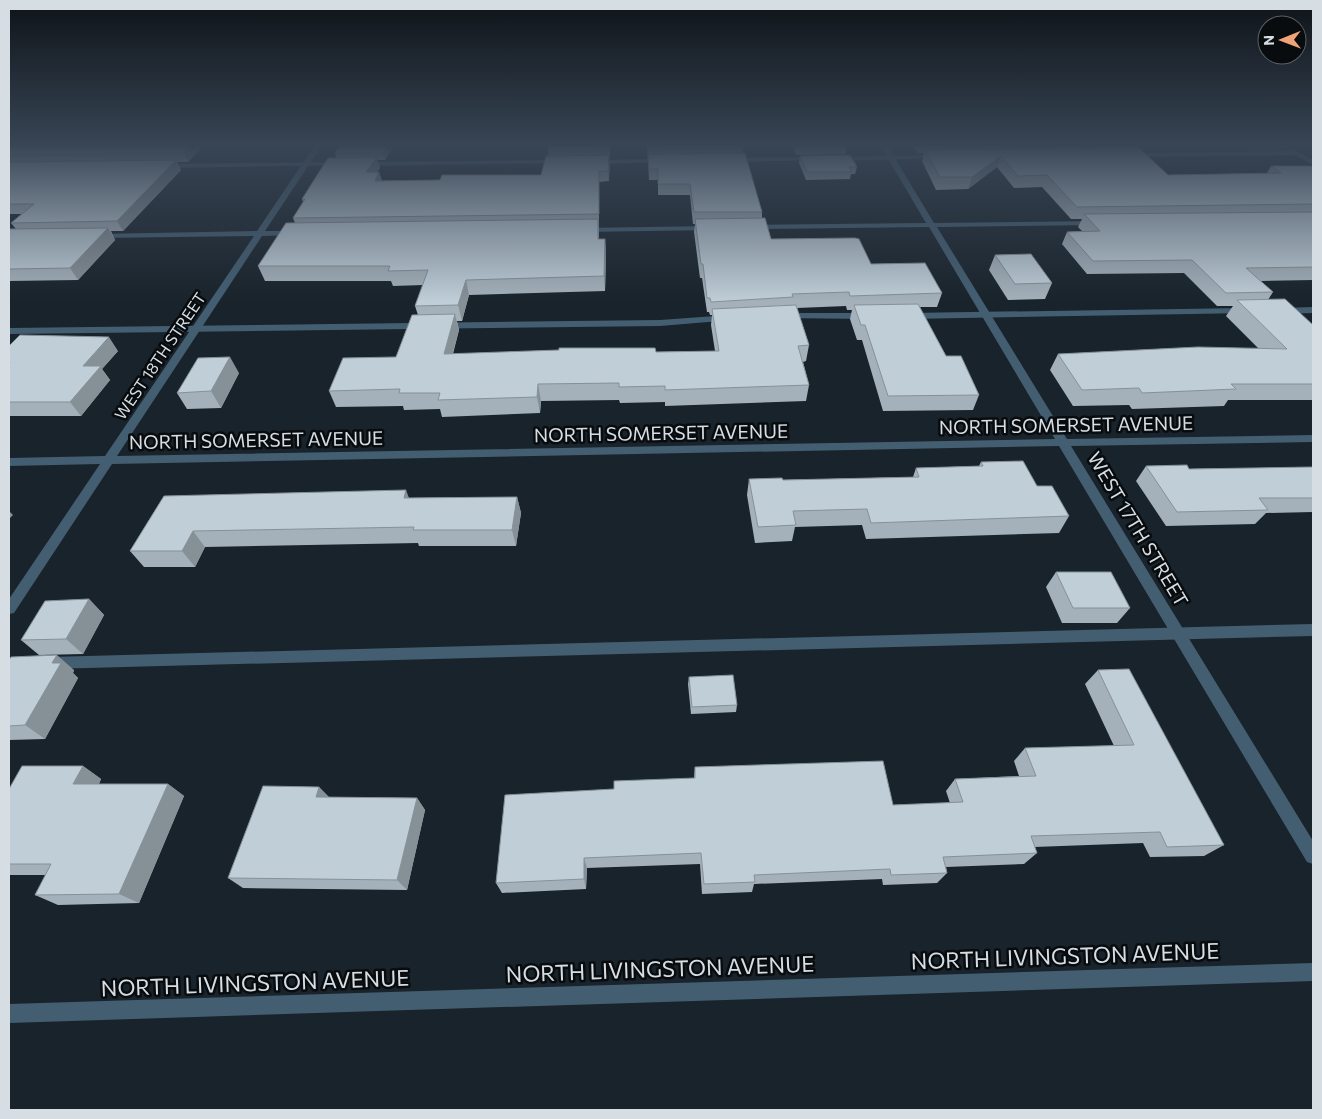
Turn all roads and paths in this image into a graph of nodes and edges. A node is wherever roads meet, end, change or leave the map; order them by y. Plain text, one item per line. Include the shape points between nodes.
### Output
1 (285, 197) edge
2 (914, 197) edge
3 (1108, 222) edge
4 (931, 225) junction
5 (724, 228) edge
6 (744, 228) edge
7 (576, 230) edge
8 (309, 233) edge
9 (260, 234) junction
10 (86, 236) edge
11 (1313, 310) edge
12 (1254, 311) edge
13 (1274, 311) edge
14 (986, 315) junction
15 (776, 316) edge
16 (879, 316) edge
17 (899, 316) edge
18 (741, 318) edge
19 (197, 328) junction
20 (9, 331) edge
21 (1313, 438) edge
22 (1064, 443) junction
23 (108, 460) junction
24 (9, 462) edge
25 (9, 609) edge
26 (1313, 630) edge
27 (1178, 632) junction
28 (39, 663) edge
29 (1313, 856) edge
30 (1313, 972) edge
31 (9, 1014) edge

1 - 9 street, WEST 18TH STREET
2 - 4 street, WEST 17TH STREET
3 - 4 street
4 - 6 street
4 - 14 street, WEST 17TH STREET
5 - 7 street
8 - 9 street
9 - 10 street
9 - 19 street, WEST 18TH STREET
11 - 13 street
12 - 14 street
14 - 17 street
14 - 22 street, WEST 17TH STREET
15 - 16 street
18 - 19 street via 660,323
19 - 20 street
19 - 23 street, WEST 18TH STREET
21 - 22 street, NORTH SOMERSET AVENUE
22 - 23 street, NORTH SOMERSET AVENUE
22 - 27 street, WEST 17TH STREET
23 - 24 street, NORTH SOMERSET AVENUE
23 - 25 street, WEST 18TH STREET
26 - 27 street
27 - 28 street
27 - 29 street, WEST 17TH STREET
30 - 31 street, NORTH LIVINGSTON AVENUE

